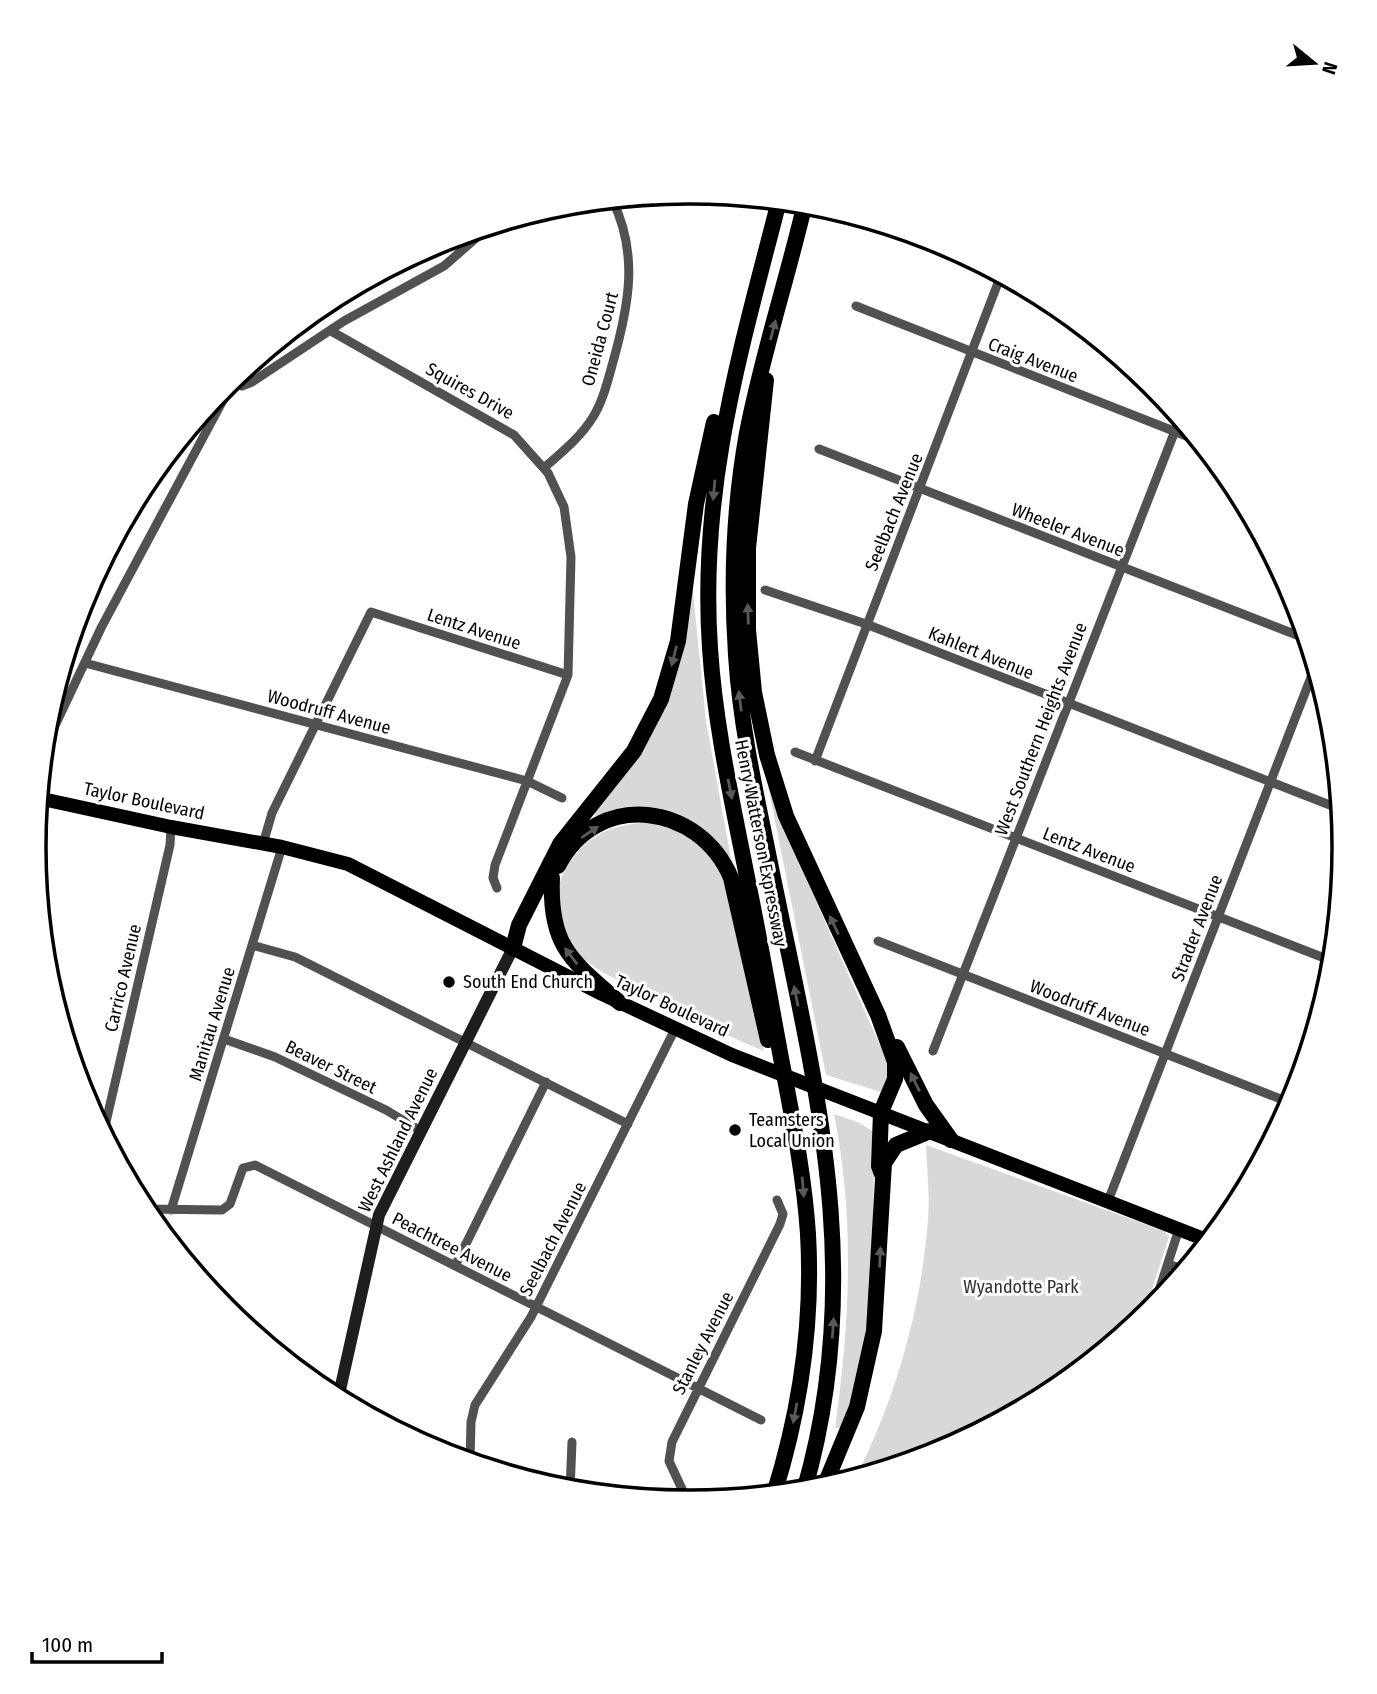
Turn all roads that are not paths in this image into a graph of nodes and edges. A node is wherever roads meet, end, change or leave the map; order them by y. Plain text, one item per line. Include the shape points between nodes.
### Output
1 (617, 209) edge
2 (776, 211) edge
3 (803, 214) edge
4 (471, 242) edge
5 (998, 283) edge
6 (856, 306) dead end
7 (331, 331) junction
8 (973, 353) junction
9 (766, 359) junction
10 (733, 374) junction
11 (241, 385) edge
12 (216, 411) edge
13 (1176, 428) edge
14 (1175, 432) junction
15 (1181, 434) edge
16 (819, 449) dead end
17 (544, 467) junction
18 (921, 489) junction
19 (1121, 567) junction
20 (765, 590) dead end
21 (866, 624) junction
22 (1295, 634) edge
23 (85, 663) junction
24 (568, 675) junction
25 (1310, 680) edge
26 (1069, 703) junction
27 (59, 718) edge
28 (315, 725) junction
29 (795, 752) dead end
30 (815, 761) junction
31 (527, 781) junction
32 (1271, 782) junction
33 (562, 797) dead end
34 (47, 800) edge
35 (1330, 805) edge
36 (171, 827) junction
37 (1016, 839) junction
38 (263, 844) junction
39 (282, 847) junction
40 (552, 878) junction
41 (497, 888) dead end
42 (1219, 916) junction
43 (878, 941) dead end
44 (252, 945) junction
45 (513, 948) junction
46 (1322, 957) edge
47 (962, 975) junction
48 (620, 1003) junction
49 (878, 1015) junction
50 (675, 1029) junction
51 (224, 1039) junction
52 (466, 1042) junction
53 (933, 1052) dead end
54 (780, 1053) junction
55 (1165, 1054) junction
56 (546, 1082) junction
57 (1280, 1099) edge
58 (881, 1112) junction
59 (107, 1120) edge
60 (628, 1124) junction
61 (421, 1131) junction
62 (930, 1131) junction
63 (951, 1140) junction
64 (882, 1174) junction
65 (777, 1200) dead end
66 (1108, 1201) junction
67 (158, 1210) edge
68 (171, 1210) junction
69 (375, 1226) junction
70 (1179, 1230) junction
71 (1199, 1237) edge
72 (1168, 1264) junction
73 (455, 1266) junction
74 (1176, 1267) edge
75 (1162, 1282) edge
76 (536, 1307) junction
77 (698, 1387) junction
78 (340, 1388) edge
79 (761, 1420) dead end
80 (572, 1442) dead end
81 (470, 1452) edge
82 (830, 1474) edge
83 (570, 1479) edge
84 (807, 1479) edge
85 (777, 1483) edge
86 (682, 1490) edge

1 - 17 street, Oneida Court via 629,258 630,294 623,326 593,417 581,435
2 - 10 highway, Henry Watterson Expressway
9 -> 3 highway, Henry Watterson Expressway
4 - 7 street via 444,266
5 - 8 street, Seelbach Avenue
6 - 8 street, Craig Avenue
7 - 11 street
7 - 17 street, Squires Drive via 500,425
8 - 14 street, Craig Avenue
8 - 18 street, Seelbach Avenue
49 -> 9 highway via 796,843 775,784 758,713 747,586
84 -> 9 highway, Henry Watterson Expressway via 824,1409 832,1345 836,1276 832,1195 752,774 736,653 736,516 748,432
10 -> 45 highway via 715,419 701,475 678,641 661,699 634,751 559,844 519,925
10 -> 54 highway, Henry Watterson Expressway via 710,534 710,648 720,739
12 - 23 street
13 - 14 street, West Southern Heights Avenue
14 - 15 street, Craig Avenue
14 - 19 street, West Southern Heights Avenue
16 - 18 street, Wheeler Avenue
17 - 24 street, Squires Drive via 564,508 570,540
18 - 19 street, Wheeler Avenue
18 - 21 street, Seelbach Avenue
19 - 22 street, Wheeler Avenue
19 - 26 street, West Southern Heights Avenue
20 - 21 street, Kahlert Avenue
21 - 26 street, Kahlert Avenue
21 - 30 street, Seelbach Avenue
23 - 27 street
23 - 28 street, Woodruff Avenue
24 - 28 street, Lentz Avenue via 370,612
24 - 31 street
25 - 32 street, Strader Avenue
26 - 32 street, Kahlert Avenue
26 - 37 street, West Southern Heights Avenue
28 - 31 street, Woodruff Avenue
28 - 38 street via 272,813
29 - 30 street, Lentz Avenue
30 - 37 street, Lentz Avenue
31 - 33 street, Woodruff Avenue
31 - 41 street via 495,865
32 - 35 street, Kahlert Avenue
32 - 42 street, Strader Avenue
34 - 36 main road, Taylor Boulevard
36 - 38 main road, Taylor Boulevard
36 - 59 street, Carrico Avenue
37 - 42 street, Lentz Avenue
37 - 47 street, West Southern Heights Avenue
38 - 39 main road, Taylor Boulevard
39 - 44 street, Manitau Avenue
39 - 45 main road, Taylor Boulevard via 348,864
40 - 45 highway
48 -> 40 highway via 580,968 560,940 551,909
40 -> 54 highway via 579,839 616,819 659,816 681,822 699,834 715,849 731,878 769,1045
42 - 46 street, Lentz Avenue
42 - 55 street, Strader Avenue
43 - 47 street, Woodruff Avenue
44 - 51 street, Manitau Avenue
44 - 52 street via 295,957
45 - 48 main road, Taylor Boulevard
45 - 52 street, West Ashland Avenue
47 - 53 street, West Southern Heights Avenue
47 - 55 street, Woodruff Avenue
48 - 50 main road, Taylor Boulevard
49 - 58 highway via 896,1072
63 -> 49 highway via 926,1105
50 - 58 main road, Taylor Boulevard
50 - 60 street, Seelbach Avenue
51 - 61 street, Beaver Street via 275,1057
51 - 68 street, Manitau Avenue
52 - 56 street
52 - 61 street, West Ashland Avenue
54 -> 85 highway, Henry Watterson Expressway via 804,1190 808,1299 795,1415
55 - 57 street, Woodruff Avenue
55 - 66 street, Strader Avenue
56 - 60 street
56 - 73 street
58 - 62 main road, Taylor Boulevard
58 - 64 highway
60 - 76 street, Seelbach Avenue
61 - 69 street, West Ashland Avenue
62 - 63 main road, Taylor Boulevard
62 - 64 highway via 896,1145
63 - 66 main road, Taylor Boulevard
82 -> 64 highway via 855,1415 874,1331
65 - 77 street, Stanley Avenue via 783,1214 780,1224
66 - 70 main road, Taylor Boulevard
67 - 68 street, Peachtree Avenue
68 - 69 street, Peachtree Avenue via 227,1208 242,1171 251,1164
69 - 73 street, Peachtree Avenue
69 - 78 street, West Ashland Avenue
70 - 71 main road, Taylor Boulevard
70 - 72 street
72 - 74 street
72 - 75 street
73 - 76 street, Peachtree Avenue
76 - 77 street, Peachtree Avenue
76 - 81 street, Seelbach Avenue via 475,1405
77 - 79 street, Peachtree Avenue
77 - 86 street, Stanley Avenue via 669,1461
80 - 83 street

